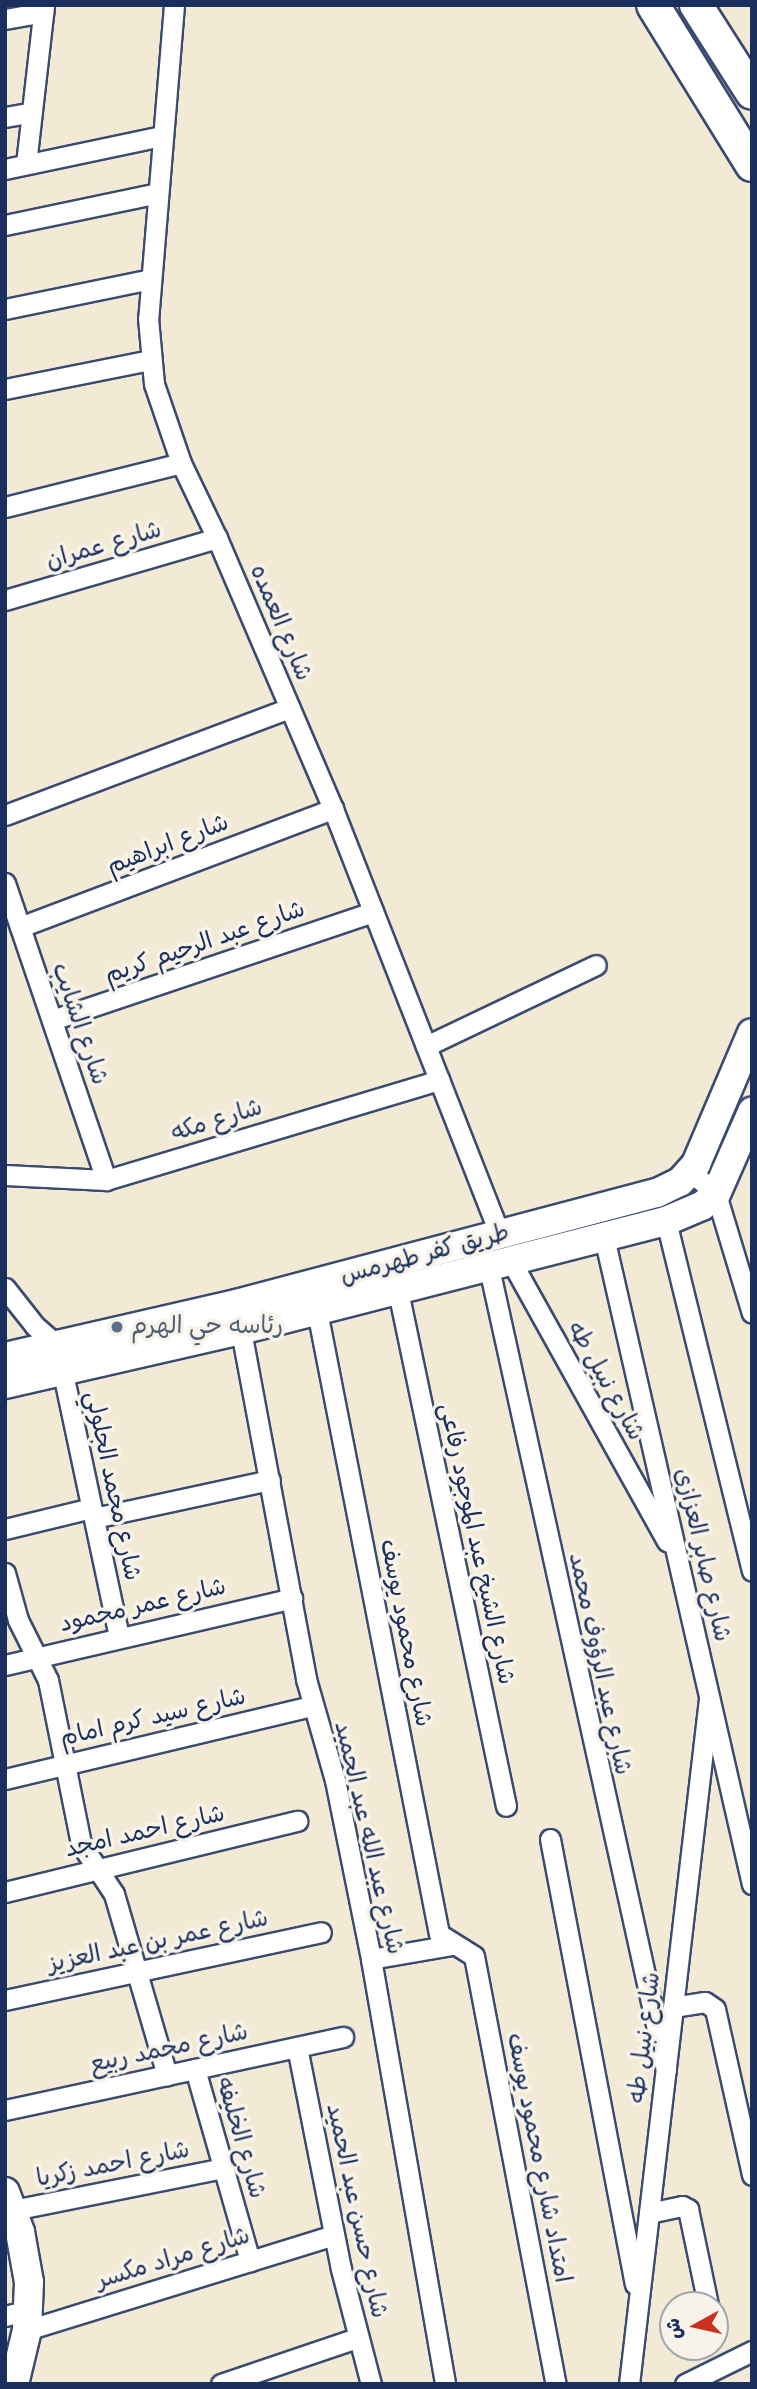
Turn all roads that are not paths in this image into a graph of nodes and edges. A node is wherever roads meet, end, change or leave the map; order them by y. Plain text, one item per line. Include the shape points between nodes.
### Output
1 (174, 5) edge
2 (653, 5) edge
3 (696, 5) edge
4 (43, 9) edge
5 (5, 19) edge
6 (752, 93) edge
7 (32, 111) junction
8 (5, 117) edge
9 (162, 136) junction
10 (26, 164) junction
11 (752, 165) edge
12 (5, 169) edge
13 (158, 193) junction
14 (5, 225) edge
15 (151, 279) junction
16 (5, 309) edge
17 (150, 360) junction
18 (5, 389) edge
19 (181, 463) junction
20 (5, 507) edge
21 (217, 538) junction
22 (5, 600) edge
23 (290, 708) junction
24 (333, 808) junction
25 (5, 815) edge
26 (5, 883) edge
27 (373, 912) junction
28 (20, 927) junction
29 (596, 965) dead end
30 (52, 1020) junction
31 (752, 1033) edge
32 (426, 1046) junction
33 (439, 1080) junction
34 (752, 1112) edge
35 (742, 1161) edge
36 (690, 1171) junction
37 (5, 1175) edge
38 (106, 1180) junction
39 (716, 1194) junction
40 (666, 1221) junction
41 (500, 1235) junction
42 (604, 1237) junction
43 (500, 1264) junction
44 (5, 1288) edge
45 (398, 1292) junction
46 (317, 1311) junction
47 (752, 1313) edge
48 (239, 1317) junction
49 (5, 1357) edge
50 (60, 1358) junction
51 (5, 1384) edge
52 (270, 1480) junction
53 (93, 1513) junction
54 (5, 1529) edge
55 (678, 1561) junction
56 (752, 1571) edge
57 (5, 1573) edge
58 (292, 1598) junction
59 (120, 1636) junction
60 (38, 1656) junction
61 (5, 1665) edge
62 (709, 1699) junction
63 (312, 1706) junction
64 (65, 1765) junction
65 (5, 1779) edge
66 (506, 1806) dead end
67 (297, 1821) dead end
68 (550, 1839) dead end
69 (97, 1868) junction
70 (752, 1884) edge
71 (5, 1892) edge
72 (321, 1932) dead end
73 (458, 1946) junction
74 (371, 1959) junction
75 (137, 1970) junction
76 (5, 2000) edge
77 (673, 2007) junction
78 (343, 2037) dead end
79 (297, 2047) junction
80 (195, 2069) junction
81 (666, 2070) junction
82 (167, 2075) junction
83 (5, 2110) edge
84 (223, 2168) junction
85 (752, 2175) edge
86 (9, 2201) edge
87 (649, 2213) junction
88 (334, 2235) junction
89 (250, 2261) junction
90 (705, 2291) edge
91 (638, 2302) junction
92 (21, 2319) edge
93 (357, 2337) junction
94 (752, 2351) edge
95 (14, 2384) edge
96 (221, 2384) edge
97 (371, 2384) edge
98 (445, 2384) edge
99 (555, 2384) edge
100 (629, 2384) edge
101 (685, 2384) edge

1 - 9 street, شارع العمده
2 - 11 main road
3 - 6 main road
4 - 5 street
4 - 7 street
7 - 8 street
7 - 10 street
9 - 10 street
9 - 13 street, شارع العمده
10 - 12 street
13 - 14 street
13 - 15 street, شارع العمده
15 - 16 street
15 - 17 street, شارع العمده
17 - 18 street
17 - 19 street, شارع العمده
19 - 20 street
19 - 21 street, شارع العمده
21 - 22 street, شارع عمران
21 - 23 street, شارع العمده
23 - 24 street, شارع العمده
23 - 25 street
24 - 27 street, شارع العمده
24 - 28 street, شارع ابراهيم
26 - 28 street, شارع الشايب
27 - 30 street, شارع عبد الرحيم كريم
27 - 32 street, شارع العمده
28 - 30 street, شارع الشايب
29 - 32 street
30 - 38 street, شارع الشايب
31 - 36 street, طريق كفر طهرمس via 710,1137
32 - 33 street, شارع العمده
33 - 38 street, شارع مكه
33 - 41 street, شارع العمده
34 - 35 street
35 - 39 street
36 - 39 street
36 - 41 street, طريق كفر طهرمس via 657,1194
37 - 38 street, شارع مكه
39 - 40 street, طريق كفر طهرمس via 702,1206
39 - 47 street
40 - 42 street, طريق كفر طهرمس
40 - 56 street
41 - 48 street, طريق كفر طهرمس
42 - 43 street, طريق كفر طهرمس
42 - 55 street, شارع صابر العزازى
43 - 45 street, طريق كفر طهرمس
43 - 55 street, شارع نبيل طه
43 - 81 street, شارع عبد الرؤوف محمد
44 - 50 street
45 - 46 street, طريق كفر طهرمس
45 - 66 street, شارع الشيخ عبد الموجود رفاعى
46 - 48 street, طريق كفر طهرمس
46 - 73 street, شارع محمود يوسف via 439,1934
48 - 50 street, طريق كفر طهرمس
48 - 52 street, شارع عبد الله عبد الحميد
49 - 50 street, طريق كفر طهرمس
50 - 51 street, طريق كفر طهرمس
50 - 53 street, شارع محمد الجلولي
52 - 53 street
52 - 58 street, شارع عبد الله عبد الحميد
53 - 54 street
53 - 59 street, شارع محمد الجلولي
55 - 62 street, شارع صابر العزازى
57 - 60 street via 18,1620
58 - 59 street, شارع عمر محمود
58 - 63 street, شارع عبد الله عبد الحميد
59 - 60 street, شارع عمر محمود
60 - 61 street, شارع عمر محمود
60 - 64 street via 48,1680
62 - 70 street, شارع صابر العزازى
62 - 77 street, شارع نبيل طه
63 - 64 street, شارع سيد كرم امام
63 - 74 street, شارع عبد الله عبد الحميد via 335,1780
64 - 65 street, شارع سيد كرم امام
64 - 69 street via 81,1843
67 - 69 street, شارع احمد امجد
68 - 91 street
69 - 71 street, شارع احمد امجد
69 - 75 street via 114,1894
72 - 75 street, شارع عمر بن عبد العزيز
73 - 74 street
73 - 99 street, امتداد شارع محمود يوسف via 476,1964
74 - 98 street, شارع عبد الله عبد الحميد
75 - 76 street, شارع عمر بن عبد العزيز
75 - 82 street
77 - 81 street, شارع نبيل طه
77 - 85 street via 705,2002 715,2009
78 - 79 street, شارع محمد ربيع
79 - 80 street, شارع محمد ربيع
79 - 88 street, شارع حسن عبد الحميد
80 - 82 street, شارع محمد ربيع
80 - 84 street, شارع الخليفه
81 - 87 street, شارع نبيل طه
82 - 83 street, شارع محمد ربيع
84 - 86 street, شارع احمد زكريا
84 - 89 street, شارع الخليفه
86 - 92 street via 27,2259
87 - 90 street via 682,2206 688,2209
87 - 91 street, شارع نبيل طه
88 - 89 street, شارع مراد مكسر
88 - 93 street, شارع حسن عبد الحميد
89 - 92 street, شارع مراد مكسر
91 - 100 street, شارع نبيل طه
92 - 95 street
93 - 96 street
93 - 97 street, شارع حسن عبد الحميد
94 - 101 street

